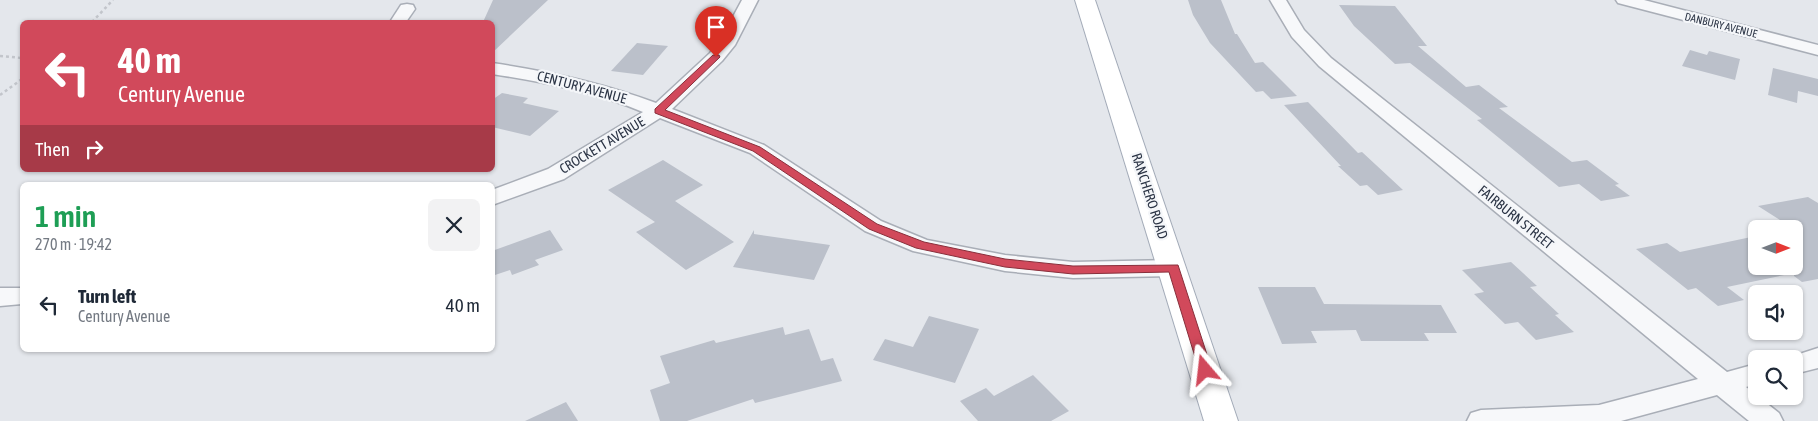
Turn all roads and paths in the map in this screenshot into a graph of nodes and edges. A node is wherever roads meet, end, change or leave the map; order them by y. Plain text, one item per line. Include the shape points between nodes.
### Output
1 (113, 0) edge
2 (750, 0) edge
3 (1085, 0) edge
4 (1278, 0) edge
5 (1624, 0) edge
6 (1642, 2) edge
7 (1687, 8) edge
8 (94, 20) edge
9 (1818, 50) edge
10 (0, 56) edge
11 (20, 58) edge
12 (495, 68) edge
13 (20, 80) edge
14 (0, 95) edge
15 (658, 111) junction
16 (495, 197) edge
17 (1174, 268) junction
18 (20, 296) edge
19 (0, 297) edge
20 (1818, 358) edge
21 (1803, 362) edge
22 (1748, 376) edge
23 (1721, 383) junction
24 (1221, 421) edge
25 (1480, 421) edge
26 (1769, 421) edge

1 - 8 path
2 - 15 street, CROCKETT AVENUE via 729,41 716,57
3 - 17 main road, RANCHERO ROAD
4 - 23 street, FAIRBURN STREET via 1291,26 1325,62
5 - 6 street, DANBURY AVENUE
6 - 7 street, DANBURY AVENUE
7 - 9 street, DANBURY AVENUE
10 - 11 path
12 - 15 street, CENTURY AVENUE via 613,93
13 - 14 path
15 - 16 street, CROCKETT AVENUE via 556,174
15 - 17 street, CENTURY AVENUE via 756,149 873,226 921,246 1005,263 1073,270
17 - 24 main road, RANCHERO ROAD
18 - 19 street
20 - 21 street
22 - 23 street
23 - 25 street via 1599,416
23 - 26 street, FAIRBURN STREET

